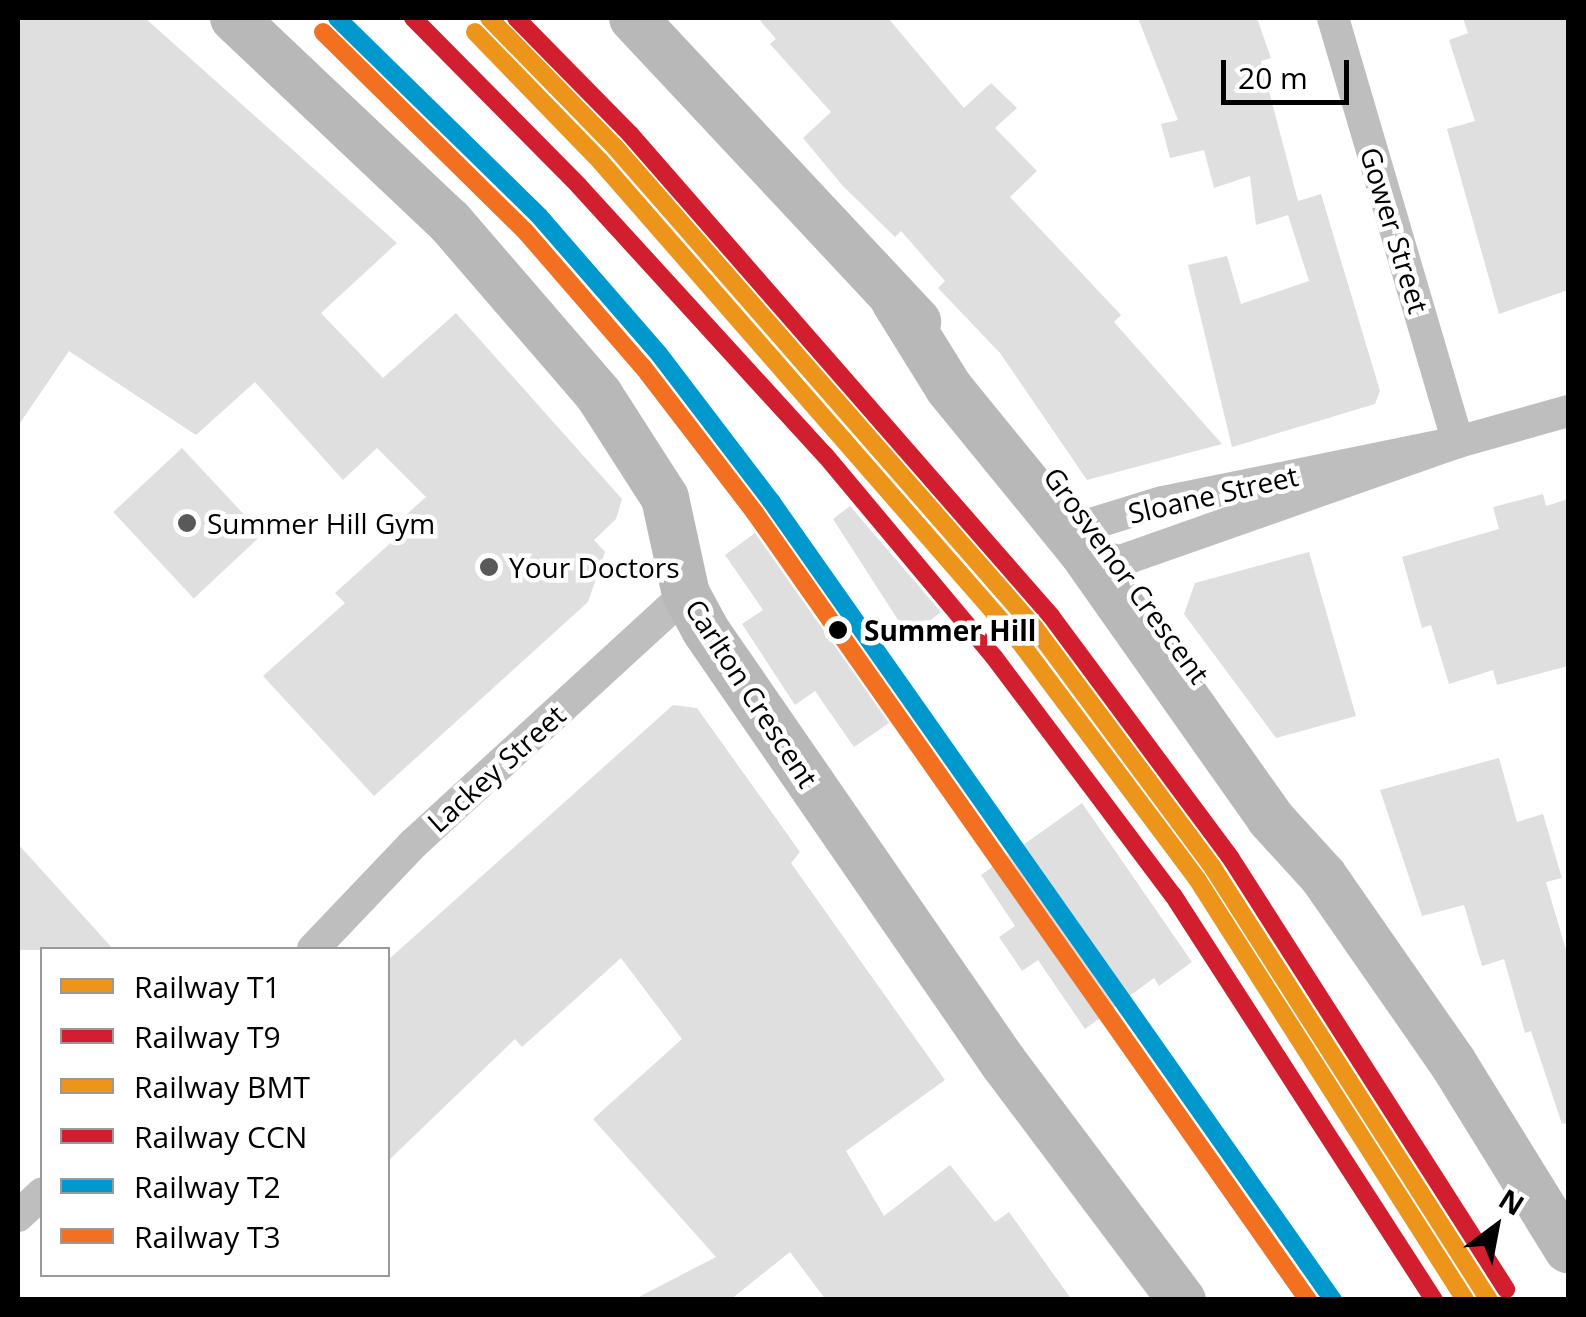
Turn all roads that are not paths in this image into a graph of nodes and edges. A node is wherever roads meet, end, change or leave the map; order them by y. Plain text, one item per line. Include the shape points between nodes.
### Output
1 (234, 18) edge
2 (633, 18) edge
3 (1333, 18) edge
4 (1568, 411) edge
5 (1458, 442) junction
6 (1098, 545) junction
7 (686, 594) junction
8 (316, 947) edge
9 (40, 1196) edge
10 (18, 1216) edge
11 (1568, 1248) edge
12 (1182, 1300) edge

1 - 7 main road, Carlton Crescent via 449,221 599,395 664,498
2 - 6 main road, Grosvenor Crescent via 895,301 971,370
3 - 5 street, Gower Street
4 - 5 street, Sloane Street
5 - 6 street, Sloane Street
5 - 6 street, Sloane Street via 1162,502
6 - 11 main road, Grosvenor Crescent via 1290,805 1324,876
7 - 8 street, Lackey Street via 413,844
7 - 12 main road, Carlton Crescent via 1003,1062
9 - 10 street

